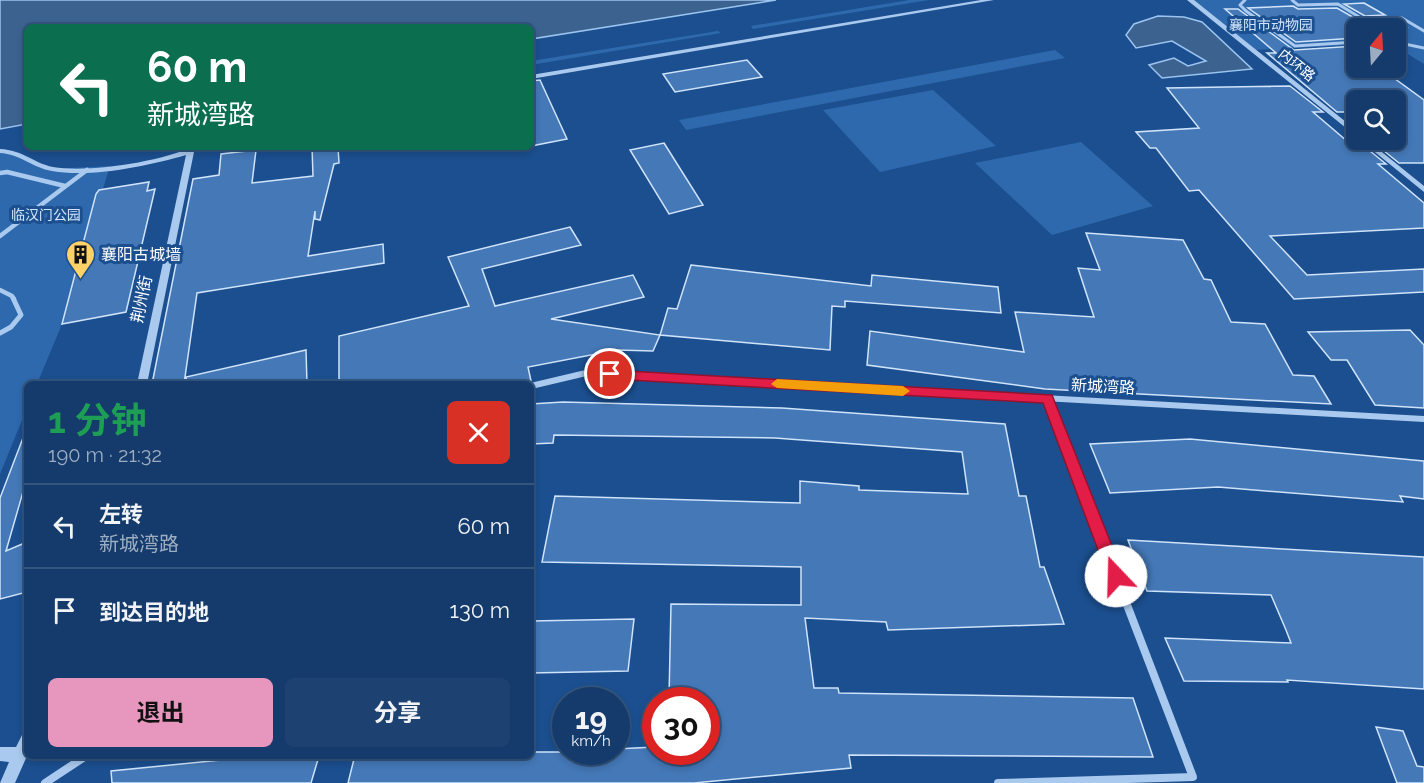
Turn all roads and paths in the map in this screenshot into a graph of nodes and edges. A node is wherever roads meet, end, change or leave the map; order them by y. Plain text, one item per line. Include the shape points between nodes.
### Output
1 (991, 0) edge
2 (1190, 0) edge
3 (1245, 0) edge
4 (1292, 0) edge
5 (1424, 31) edge
6 (1346, 43) edge
7 (1406, 44) edge
8 (1424, 48) edge
9 (534, 76) edge
10 (1346, 126) edge
11 (190, 150) edge
12 (194, 150) edge
13 (1375, 150) edge
14 (0, 151) edge
15 (88, 169) junction
16 (0, 173) edge
17 (65, 186) junction
18 (1424, 190) edge
19 (0, 236) edge
20 (0, 290) edge
21 (0, 333) edge
22 (143, 381) edge
23 (534, 385) edge
24 (1048, 398) junction
25 (1424, 419) edge
26 (0, 754) edge
27 (24, 754) edge
28 (81, 759) edge
29 (1194, 780) edge
30 (7, 783) edge
31 (45, 783) edge
32 (998, 783) edge

1 - 9 street
2 - 10 street, 内环路
3 - 6 lane via 1240,4 1246,11 1295,46
4 - 5 lane via 1298,5 1338,4 1364,20 1402,18
7 - 8 lane
11 - 15 street via 144,162
12 - 22 street, 荆州街
13 - 18 street
14 - 15 street via 27,156 50,169
15 - 17 street
16 - 17 street
17 - 19 street
20 - 21 street via 12,296 21,315
23 - 24 street, 新城湾路 via 586,373
24 - 25 street, 新城湾路
24 - 29 street
26 - 27 street
27 - 30 street
28 - 31 street
29 - 32 street

